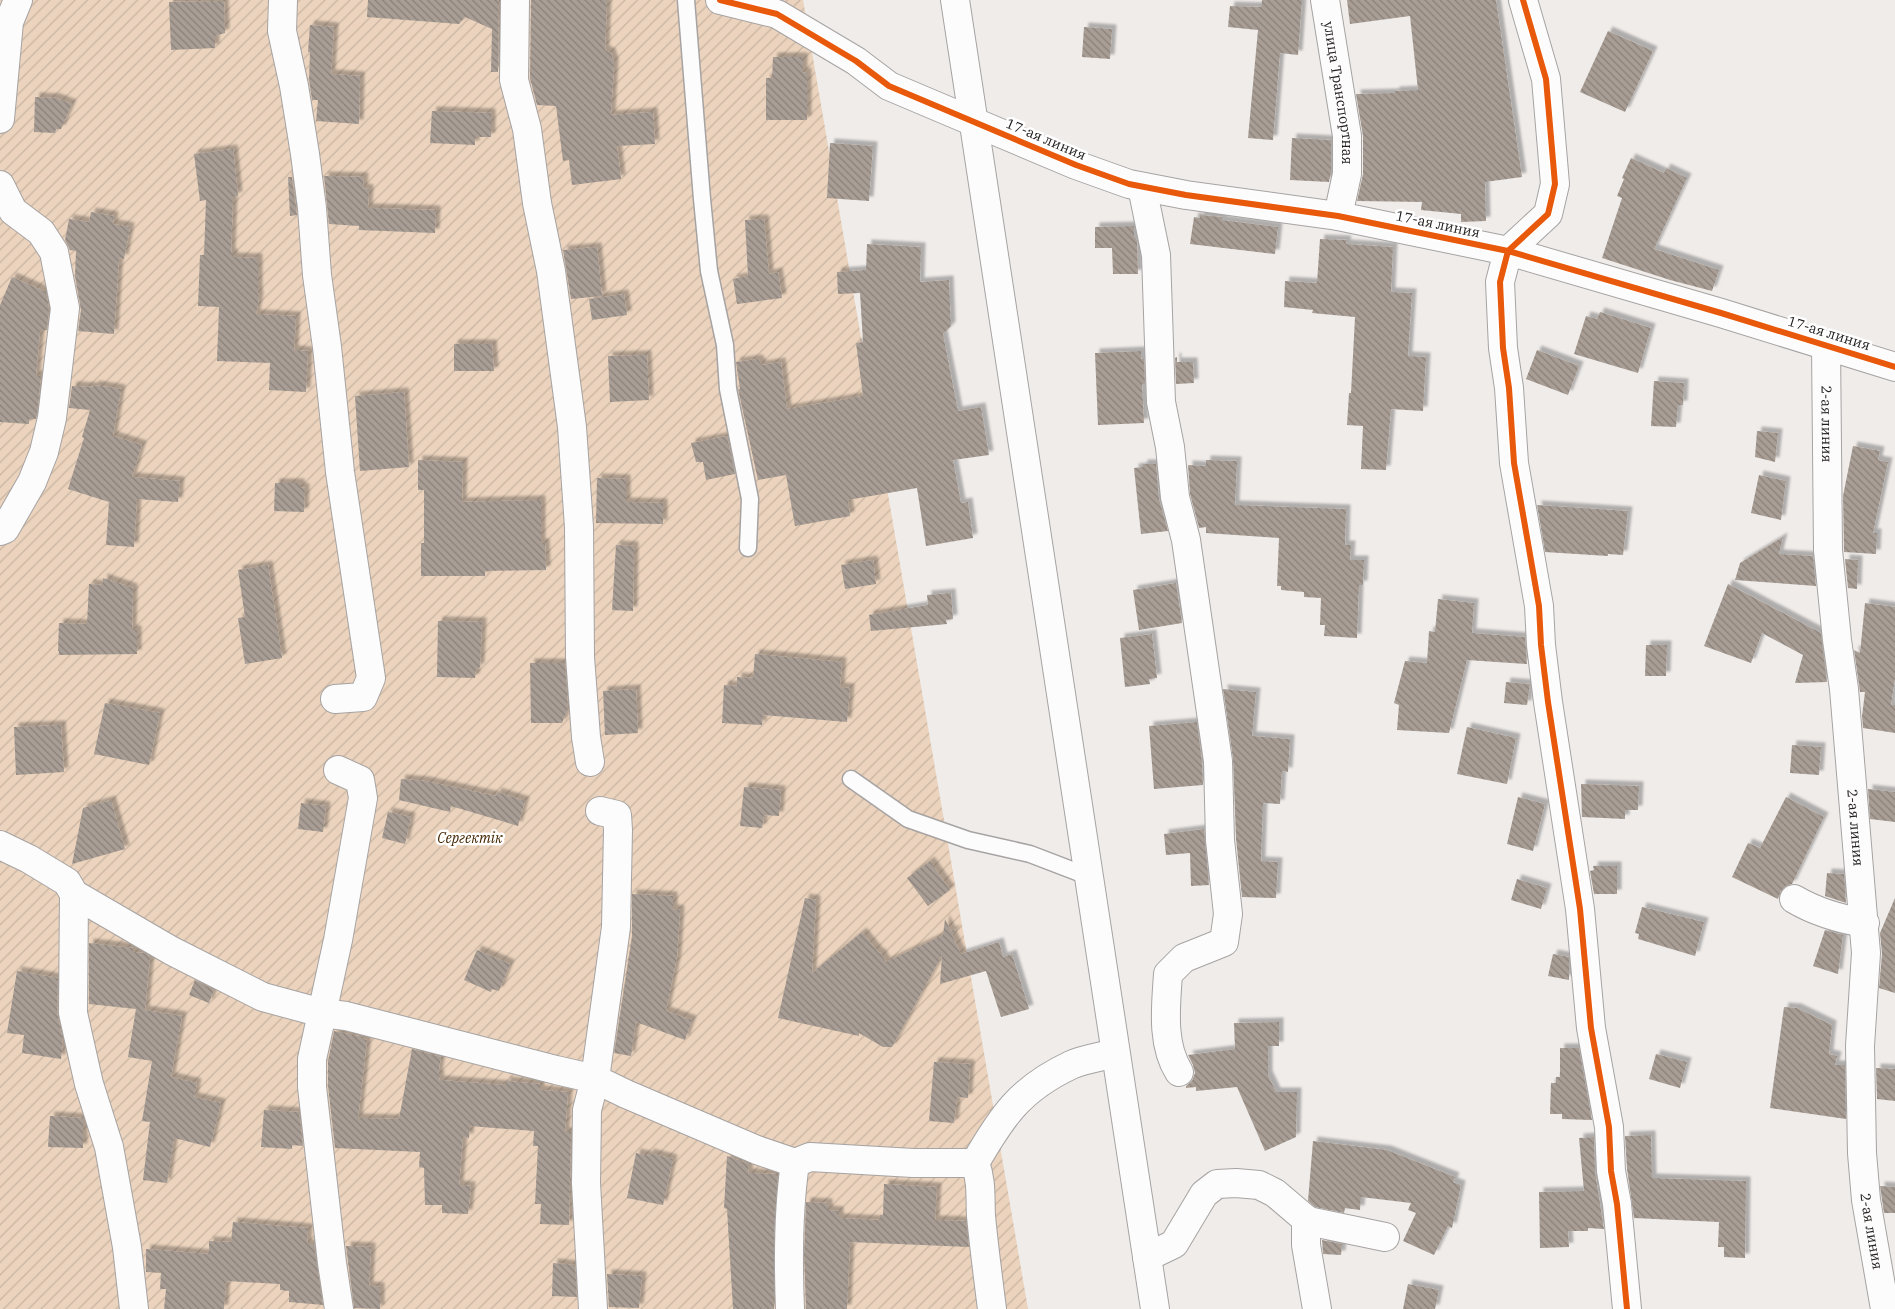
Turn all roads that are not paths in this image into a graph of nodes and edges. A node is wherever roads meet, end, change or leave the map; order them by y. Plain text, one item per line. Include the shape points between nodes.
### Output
1 (18, 0) edge
2 (282, 0) edge
3 (515, 0) edge
4 (686, 0) edge
5 (720, 0) edge
6 (955, 0) edge
7 (1325, 0) edge
8 (1523, 0) edge
9 (0, 118) edge
10 (974, 122) junction
11 (0, 185) edge
12 (1142, 188) junction
13 (1338, 216) junction
14 (1508, 251) junction
15 (1826, 345) junction
16 (1895, 367) edge
17 (0, 531) edge
18 (748, 548) dead end
19 (335, 699) dead end
20 (590, 762) dead end
21 (338, 770) dead end
22 (851, 779) dead end
23 (600, 811) dead end
24 (0, 845) edge
25 (1090, 877) junction
26 (74, 894) junction
27 (1794, 899) dead end
28 (1865, 923) junction
29 (322, 1013) junction
30 (1115, 1053) junction
31 (1179, 1072) dead end
32 (595, 1079) junction
33 (795, 1162) junction
34 (975, 1163) junction
35 (1306, 1219) junction
36 (1385, 1237) dead end
37 (1147, 1257) junction
38 (134, 1309) edge
39 (339, 1309) edge
40 (593, 1309) edge
41 (790, 1309) edge
42 (992, 1309) edge
43 (1155, 1309) edge
44 (1316, 1309) edge
45 (1627, 1309) edge
46 (1885, 1309) edge

1 - 9 street via 9,22
2 - 19 street via 282,31 305,154 340,472 371,678 363,697
3 - 20 street via 514,80 527,129 551,271 572,427 579,527 580,657
4 - 18 lane via 709,271 725,345 728,389 750,499
5 - 10 street, 17-ая линия via 777,14 856,61 889,86
6 - 10 street
7 - 13 street, улица Транспортная via 1346,136 1347,174
8 - 14 street via 1546,79 1555,184 1548,214
10 - 12 street, 17-ая линия via 1076,165
10 - 25 street
11 - 17 street via 13,211 41,232 54,252 65,308 52,418 44,452 32,482
12 - 13 street, 17-ая линия
12 - 31 street via 1156,255 1162,402 1218,761 1220,840 1228,914 1224,942 1184,958 1168,974 1168,1042
13 - 14 street, 17-ая линия
14 - 15 street, 17-ая линия
14 - 45 street via 1500,282 1514,463 1539,606 1540,645 1580,909 1591,1028 1609,1127
15 - 16 street, 17-ая линия
15 - 28 street, 2-ая линия via 1828,550
21 - 29 street via 360,780 364,798
22 - 25 lane via 908,820 968,840 1030,854
23 - 32 street via 617,815 618,830 616,927
24 - 26 street via 68,882
25 - 30 street
26 - 29 street via 185,958 263,997
26 - 38 street via 73,1014 108,1147 127,1248
27 - 28 street via 1833,916
28 - 46 street, 2-ая линия via 1860,1046 1862,1153 1866,1200
29 - 32 street via 346,1016
29 - 39 street via 312,1058 312,1087
30 - 34 street via 1072,1064 1033,1087 997,1124
30 - 37 street
32 - 33 street via 757,1150
32 - 40 street via 587,1110 586,1183
33 - 34 street via 810,1157
33 - 41 street via 790,1198
34 - 42 street via 980,1176
35 - 36 street
35 - 37 street via 1275,1193 1259,1185 1218,1184 1204,1194 1174,1244
35 - 44 street via 1306,1245
37 - 43 street

